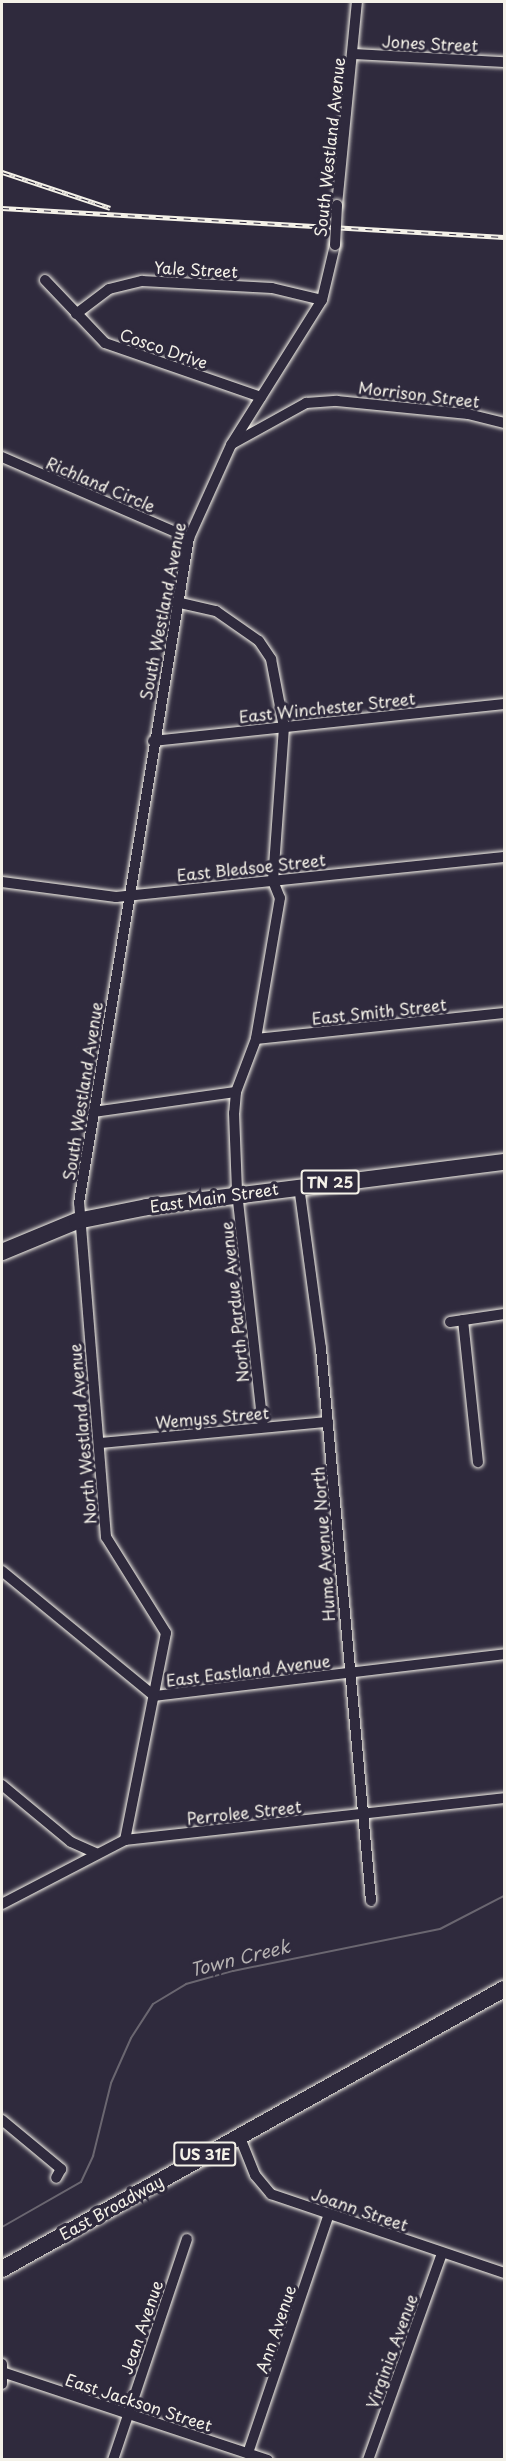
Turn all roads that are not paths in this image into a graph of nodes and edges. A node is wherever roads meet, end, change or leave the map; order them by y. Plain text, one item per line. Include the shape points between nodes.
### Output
1 (357, 2) edge
2 (354, 54) junction
3 (504, 62) edge
4 (45, 280) dead end
5 (322, 300) junction
6 (76, 314) junction
7 (261, 397) junction
8 (504, 423) edge
9 (231, 445) junction
10 (2, 457) edge
11 (189, 538) junction
12 (176, 602) junction
13 (504, 704) edge
14 (284, 727) junction
15 (153, 741) junction
16 (504, 857) edge
17 (273, 880) junction
18 (2, 882) edge
19 (130, 896) junction
20 (504, 1013) edge
21 (256, 1039) junction
22 (236, 1092) junction
23 (93, 1112) junction
24 (504, 1162) edge
25 (299, 1186) junction
26 (237, 1192) junction
27 (77, 1221) junction
28 (2, 1252) edge
29 (504, 1314) edge
30 (463, 1320) junction
31 (450, 1322) dead end
32 (328, 1422) junction
33 (263, 1427) junction
34 (100, 1443) junction
35 (478, 1462) dead end
36 (2, 1571) edge
37 (504, 1654) edge
38 (348, 1673) junction
39 (154, 1696) junction
40 (2, 1785) edge
41 (504, 1798) edge
42 (361, 1815) junction
43 (125, 1840) junction
44 (96, 1853) junction
45 (371, 1901) dead end
46 (2, 1904) edge
47 (504, 1976) edge
48 (504, 1989) edge
49 (429, 2025) junction
50 (2, 2120) edge
51 (239, 2135) junction
52 (56, 2178) dead end
53 (329, 2214) junction
54 (187, 2239) dead end
55 (442, 2253) junction
56 (2, 2269) edge
57 (504, 2273) edge
58 (2, 2373) edge
59 (127, 2414) junction
60 (248, 2453) junction
61 (113, 2460) edge
62 (268, 2460) edge
63 (368, 2460) edge

1 - 2 street, South Westland Avenue
2 - 3 street, Jones Street
2 - 5 street, South Westland Avenue, bridge via 335,244
4 - 6 street, Cosco Drive
5 - 6 street, Yale Street via 272,288 142,281 109,289
5 - 7 street, South Westland Avenue
6 - 7 street, Cosco Drive via 105,343
7 - 9 street, South Westland Avenue
8 - 9 street, Morrison Street via 386,403 316,403 306,404
9 - 11 street, South Westland Avenue
10 - 11 street, Richland Circle
11 - 12 street, South Westland Avenue
12 - 14 street via 216,611 259,642 271,659
12 - 15 street, South Westland Avenue
13 - 14 street, East Winchester Street
14 - 15 street, East Winchester Street
14 - 17 street
15 - 19 street, South Westland Avenue
16 - 17 street, East Bledsoe Street
17 - 19 street, East Bledsoe Street
17 - 21 street via 280,898
18 - 19 street, East Bledsoe Street
19 - 23 street, South Westland Avenue
20 - 21 street, East Smith Street
21 - 22 street
22 - 23 street
22 - 26 street, North Pardue Avenue
23 - 27 street, South Westland Avenue
24 - 25 main road, East Main Street / TN 25
25 - 26 main road, East Main Street / TN 25
25 - 32 street, Hume Avenue North
26 - 27 main road, East Main Street / TN 25
26 - 33 street, North Pardue Avenue
27 - 28 main road, East Main Street / TN 25
27 - 34 street, North Westland Avenue
29 - 30 street
30 - 31 street
30 - 35 street
32 - 33 street, Wemyss Street
32 - 38 street, Hume Avenue North
33 - 34 street, Wemyss Street
34 - 39 street, North Westland Avenue via 106,1537 166,1633
36 - 39 street, East Eastland Avenue
37 - 38 street, East Eastland Avenue
38 - 39 street, East Eastland Avenue
38 - 42 street, Hume Avenue North
39 - 43 street, North Westland Avenue
40 - 44 street via 71,1842
41 - 42 street, Perrolee Street
42 - 43 street, Perrolee Street
42 - 45 street, Hume Avenue North
43 - 44 street, Perrolee Street
44 - 46 street, Perrolee Street
47 - 49 main road, East Broadway / US 31E
48 - 49 main road, East Broadway / US 31E
49 - 51 main road, East Broadway / US 31E
50 - 52 street via 61,2169
51 - 53 street, Joann Street via 255,2175 271,2194
51 - 56 main road, East Broadway / US 31E
53 - 55 street, Joann Street
53 - 60 street, Ann Avenue
54 - 59 street, Jean Avenue
55 - 57 street, Joann Street
55 - 63 street, Virginia Avenue
58 - 59 street, East Jackson Street
59 - 60 street, East Jackson Street
59 - 61 street, Jean Avenue
60 - 62 street, East Jackson Street

